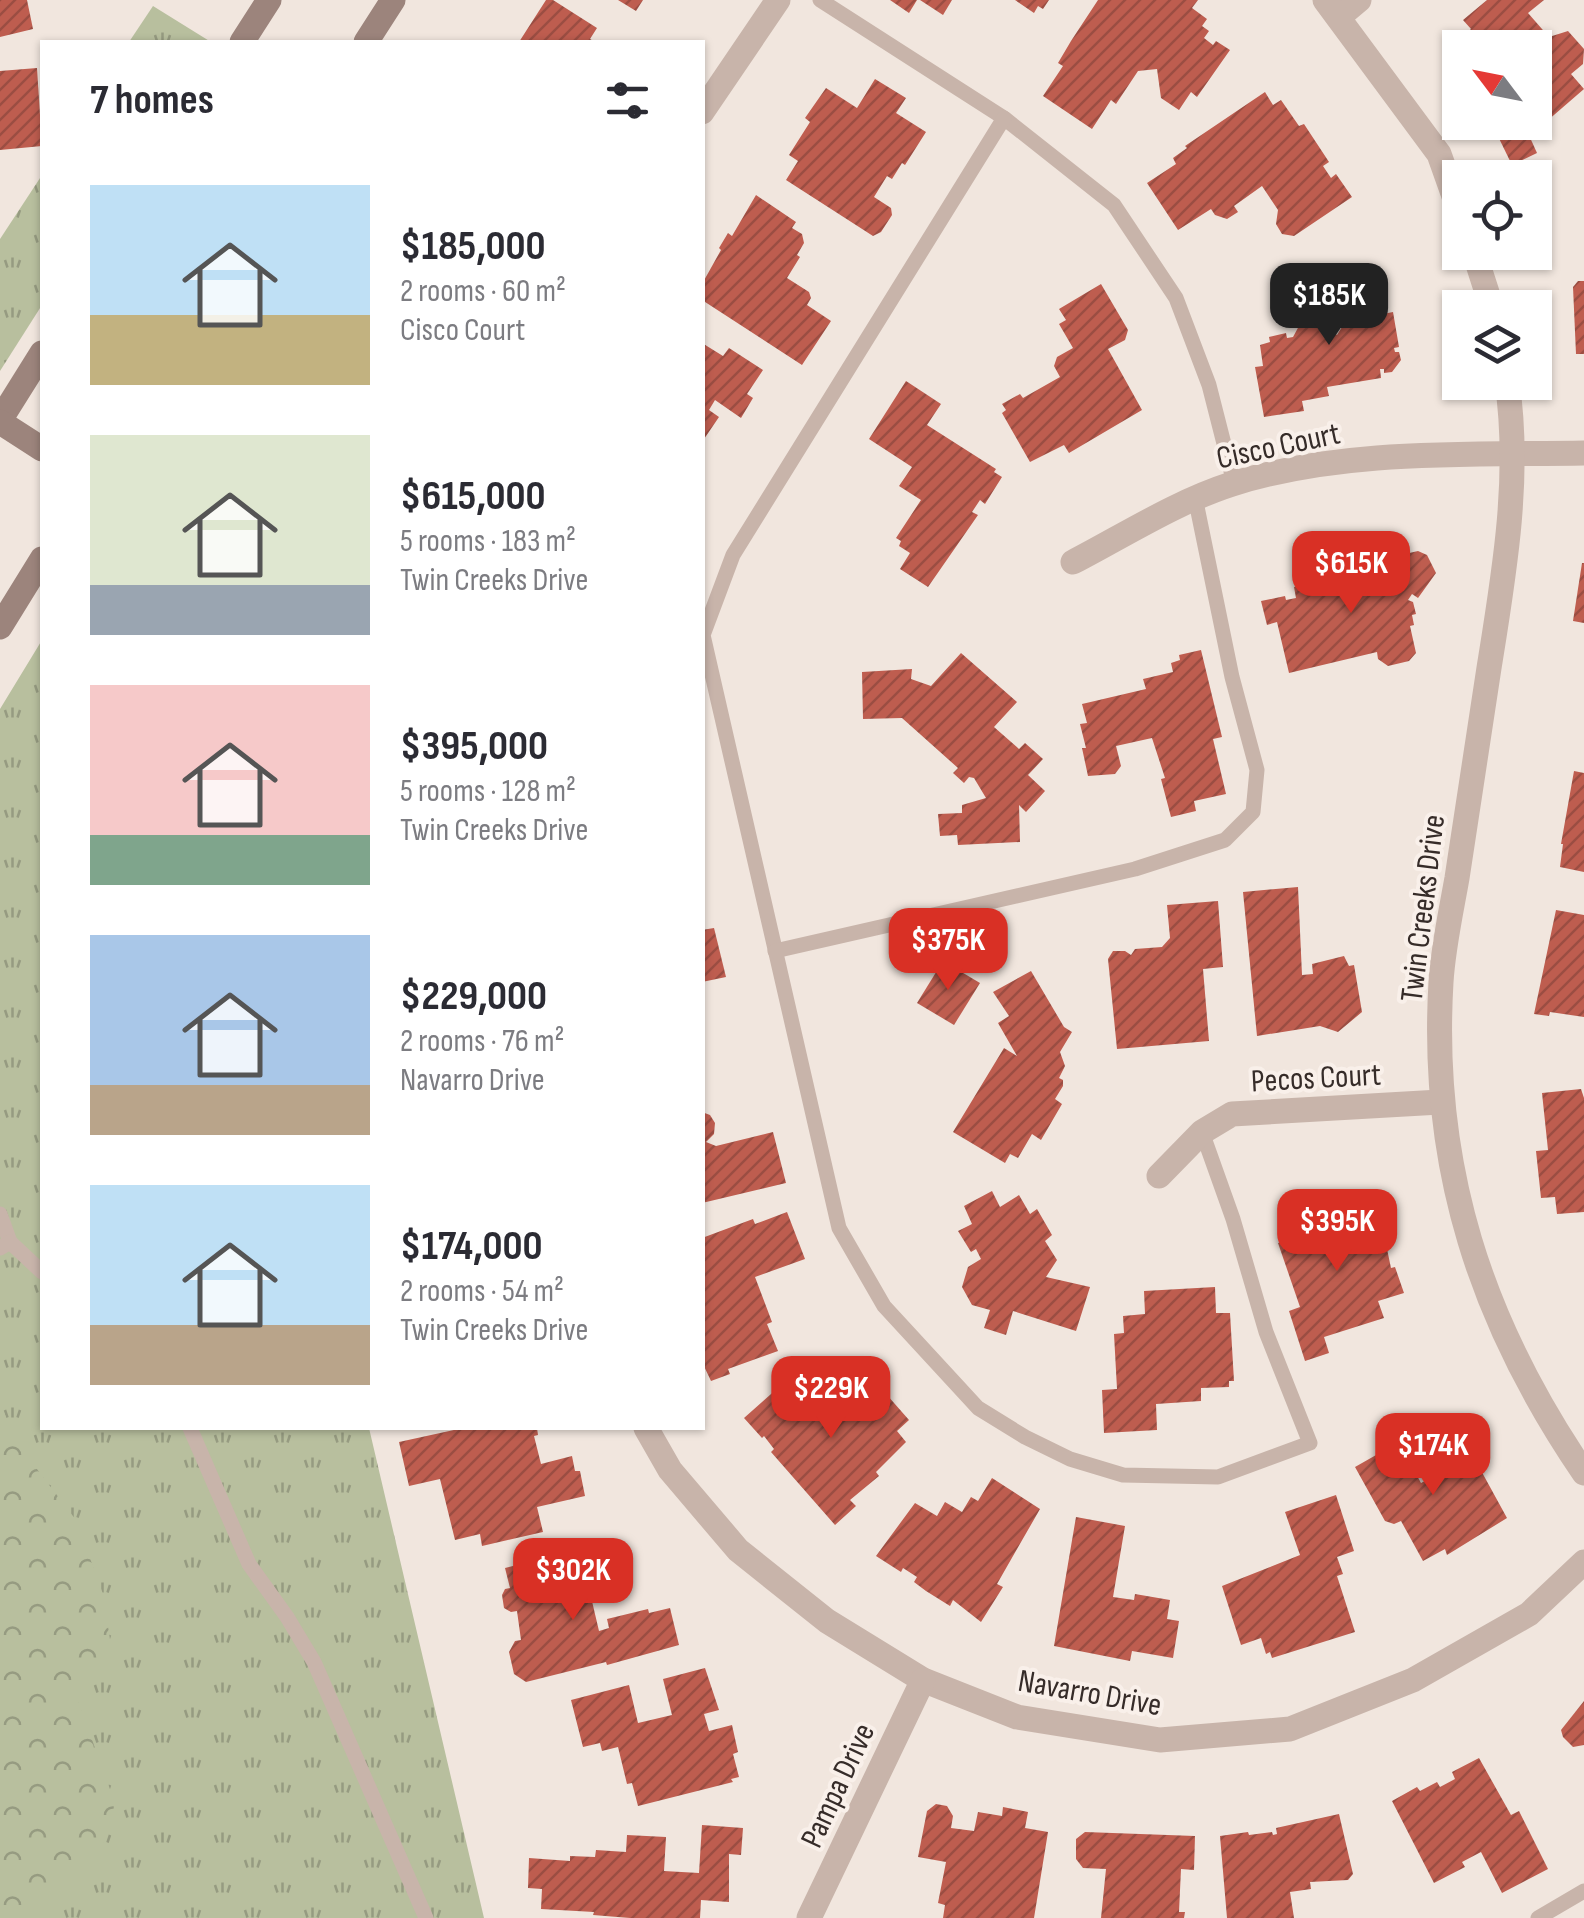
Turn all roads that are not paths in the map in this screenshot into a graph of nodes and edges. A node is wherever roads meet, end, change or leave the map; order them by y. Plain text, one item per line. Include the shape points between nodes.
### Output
1 (269, 0) edge
2 (393, 0) edge
3 (778, 0) edge
4 (820, 0) edge
5 (1341, 5) edge
6 (243, 40) edge
7 (367, 40) edge
8 (705, 108) edge
9 (1004, 118) junction
10 (1442, 162) edge
11 (40, 356) edge
12 (1508, 400) edge
13 (0, 421) edge
14 (40, 448) edge
15 (1584, 453) edge
16 (1513, 454) junction
17 (1234, 484) junction
18 (1195, 497) junction
19 (40, 562) edge
20 (1073, 562) dead end
21 (0, 627) edge
22 (705, 630) edge
23 (705, 644) edge
24 (776, 951) junction
25 (1440, 1102) junction
26 (1202, 1132) junction
27 (1158, 1176) dead end
28 (0, 1214) edge
29 (5, 1245) edge
30 (40, 1271) edge
31 (191, 1430) edge
32 (647, 1430) edge
33 (1584, 1474) edge
34 (1584, 1562) edge
35 (922, 1680) junction
36 (1584, 1891) edge
37 (426, 1918) edge
38 (810, 1918) edge
39 (1538, 1918) edge

1 - 6 main road
2 - 7 main road
3 - 8 street
4 - 9 lane
5 - 10 street
9 - 17 lane via 1114,205 1176,298 1209,385
9 - 22 lane via 733,556
11 - 13 main road
12 - 16 street, Twin Creeks Drive
13 - 14 main road
15 - 16 street, Cisco Court
16 - 17 street, Cisco Court via 1302,468
16 - 25 street, Twin Creeks Drive via 1493,644 1441,980
17 - 18 street, Cisco Court
18 - 20 street, Cisco Court
18 - 24 lane via 1258,770 1253,812 1225,840 1135,869
19 - 21 main road
23 - 24 lane
24 - 26 lane via 839,1228 884,1306 978,1408 1070,1459 1123,1475 1218,1477 1310,1443 1266,1332
25 - 26 street, Pecos Court via 1232,1114
25 - 33 street, Twin Creeks Drive via 1476,1266 1545,1416
26 - 27 street, Pecos Court
28 - 29 lane
29 - 30 lane
31 - 37 lane via 249,1564 314,1662
32 - 35 street, Navarro Drive via 670,1470 738,1550 826,1621
34 - 35 street, Navarro Drive via 1530,1614 1430,1670 1290,1729 1160,1740 1017,1717
35 - 38 street, Pampa Drive
36 - 39 lane

